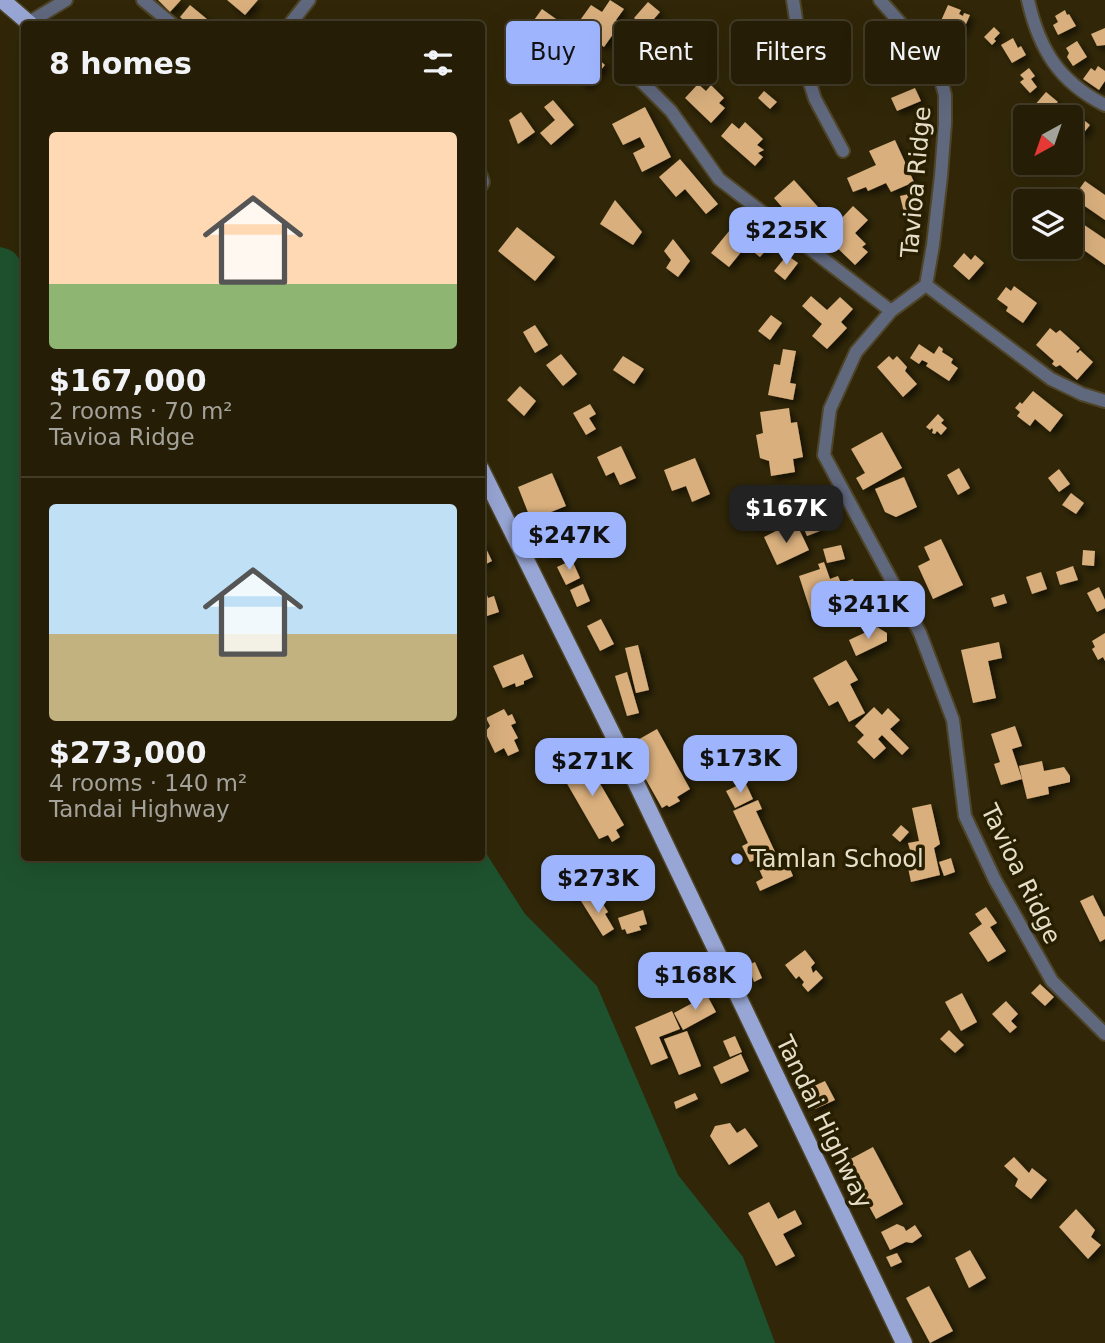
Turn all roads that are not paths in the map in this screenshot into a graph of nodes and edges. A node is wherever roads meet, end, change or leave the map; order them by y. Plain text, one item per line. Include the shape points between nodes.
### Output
1 (2, 0) edge
2 (66, 0) edge
3 (143, 0) edge
4 (309, 0) edge
5 (793, 0) edge
6 (880, 0) edge
7 (1028, 0) edge
8 (26, 21) edge
9 (34, 21) edge
10 (168, 21) edge
11 (292, 21) edge
12 (644, 84) edge
13 (1105, 105) edge
14 (843, 151) dead end
15 (926, 285) junction
16 (891, 311) junction
17 (1105, 401) edge
18 (485, 477) edge
19 (1105, 1034) edge
20 (904, 1343) edge

1 - 8 main road
2 - 9 street
3 - 10 street
4 - 11 street
5 - 14 street via 815,99
6 - 15 street, Tavioa Ridge via 939,73 946,95 941,176
7 - 13 street via 1045,52 1074,87
12 - 16 street via 671,111 719,178
15 - 16 street, Tavioa Ridge
15 - 17 street via 1051,379
16 - 19 street, Tavioa Ridge via 856,352 830,409 824,455 920,633 953,720 965,816 995,880 1052,981
18 - 20 main road, Tandai Highway

